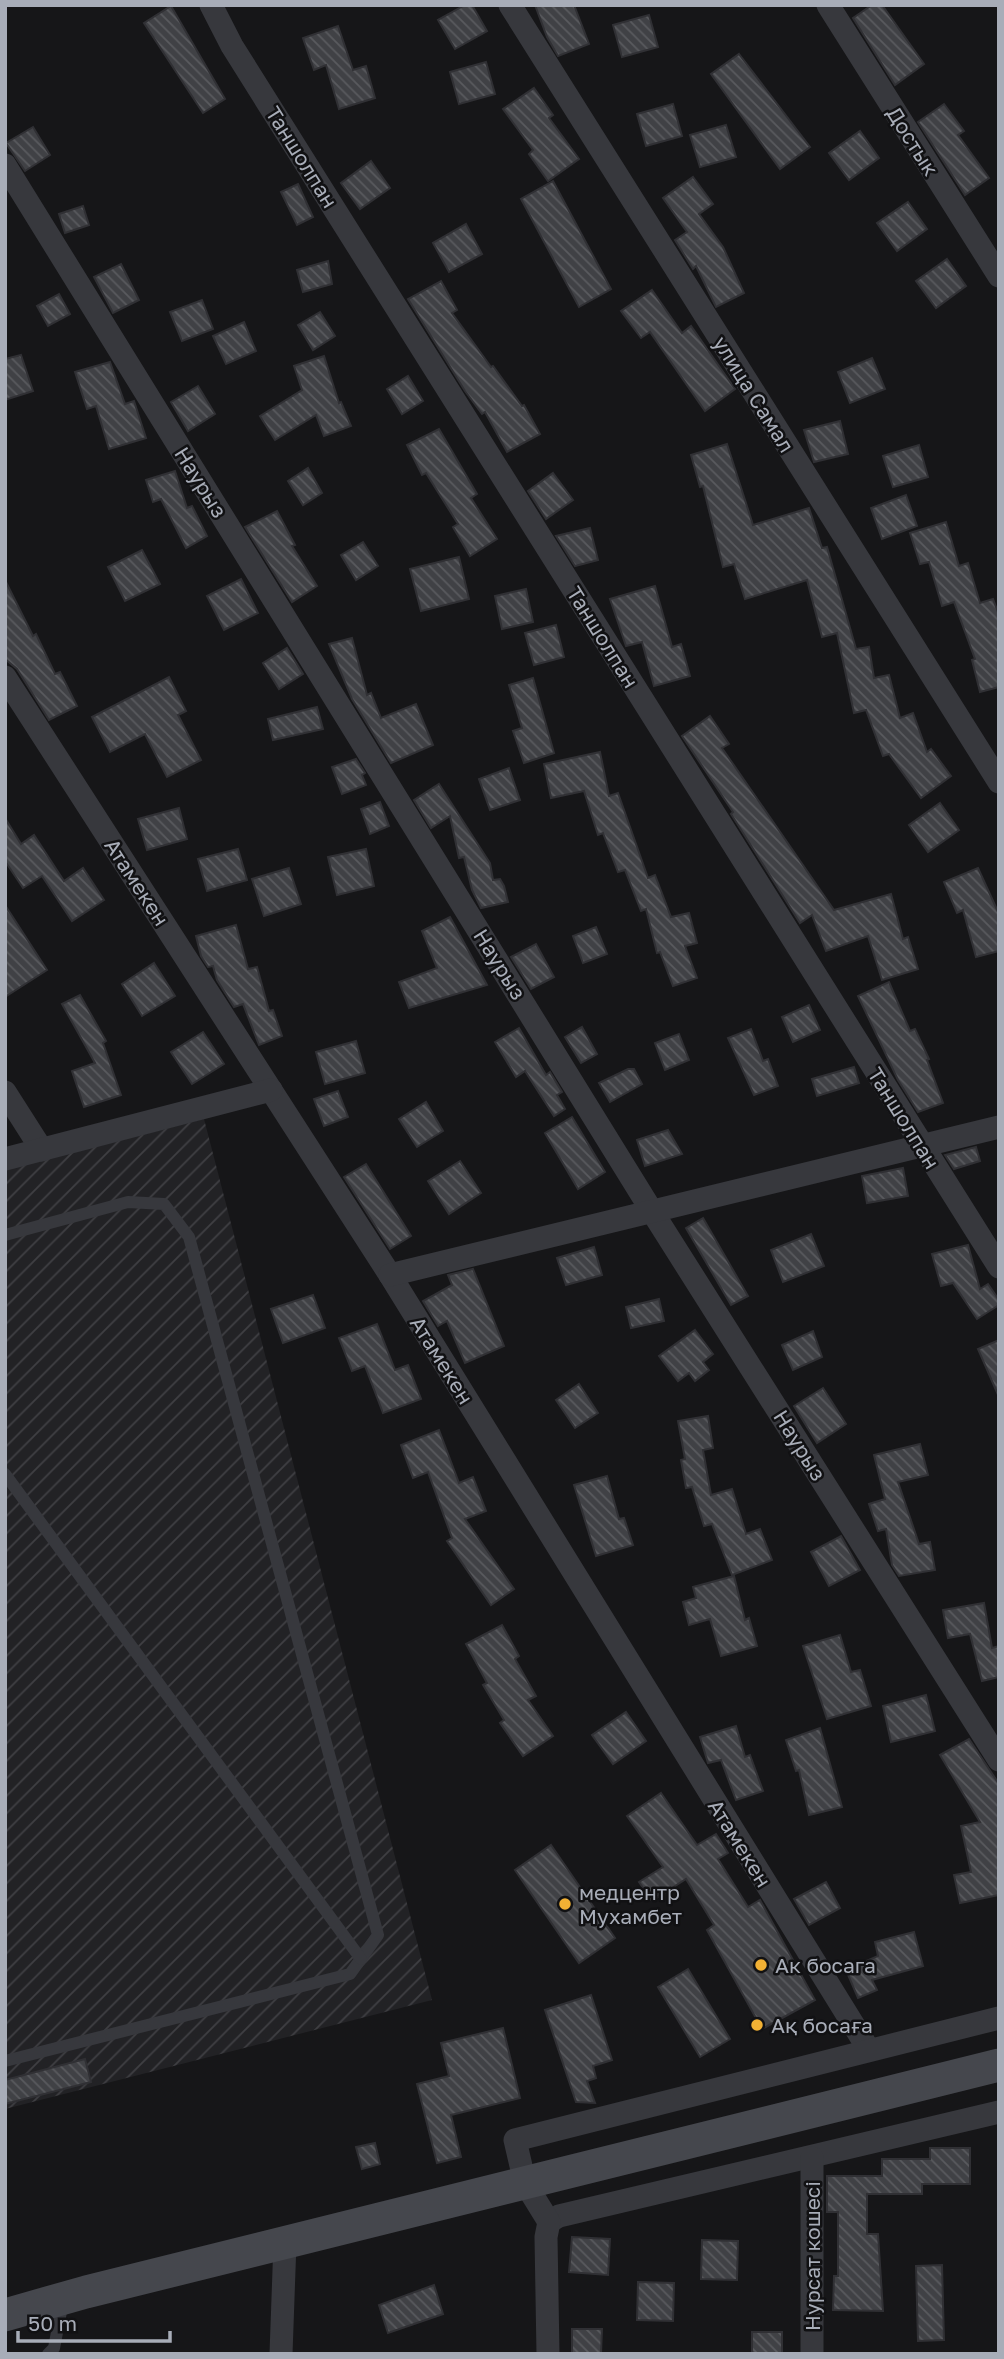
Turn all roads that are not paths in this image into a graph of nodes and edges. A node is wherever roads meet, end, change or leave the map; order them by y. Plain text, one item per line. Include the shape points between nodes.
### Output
1 (211, 5) edge
2 (510, 5) edge
3 (828, 5) edge
4 (5, 165) edge
5 (999, 276) edge
6 (5, 677) edge
7 (999, 782) edge
8 (271, 1090) junction
9 (5, 1092) edge
10 (999, 1127) edge
11 (922, 1146) junction
12 (42, 1150) junction
13 (5, 1159) edge
14 (653, 1213) junction
15 (5, 1235) edge
16 (999, 1267) edge
17 (390, 1275) junction
18 (5, 1474) edge
19 (999, 1760) edge
20 (361, 1959) junction
21 (999, 2018) edge
22 (869, 2050) junction
23 (5, 2061) edge
24 (999, 2065) edge
25 (999, 2112) edge
26 (813, 2158) junction
27 (525, 2183) junction
28 (549, 2222) junction
29 (285, 2242) junction
30 (63, 2298) junction
31 (5, 2315) edge
32 (48, 2354) edge
33 (281, 2354) edge
34 (548, 2354) edge
35 (812, 2354) edge

1 - 11 street, Таншолпан via 232,46
2 - 7 street, улица Самал
3 - 5 street, Достык
4 - 14 street, Наурыз
6 - 8 street, Атамекен
8 - 12 street
8 - 17 street, Атамекен
9 - 12 street
10 - 11 street
11 - 14 street
11 - 16 street, Таншолпан
12 - 13 street
14 - 17 street
14 - 19 street, Наурыз
15 - 20 lane via 128,1202 164,1204 189,1237 378,1935
17 - 22 street, Атамекен
18 - 20 lane
20 - 23 lane via 350,1974
21 - 22 street
22 - 27 street via 515,2140
24 - 27 main road
25 - 26 street
26 - 28 street
26 - 35 street, Нурсат кошесi
27 - 28 street
27 - 29 main road
28 - 34 street
29 - 30 main road
29 - 33 street
30 - 31 main road
30 - 32 lane via 54,2348

